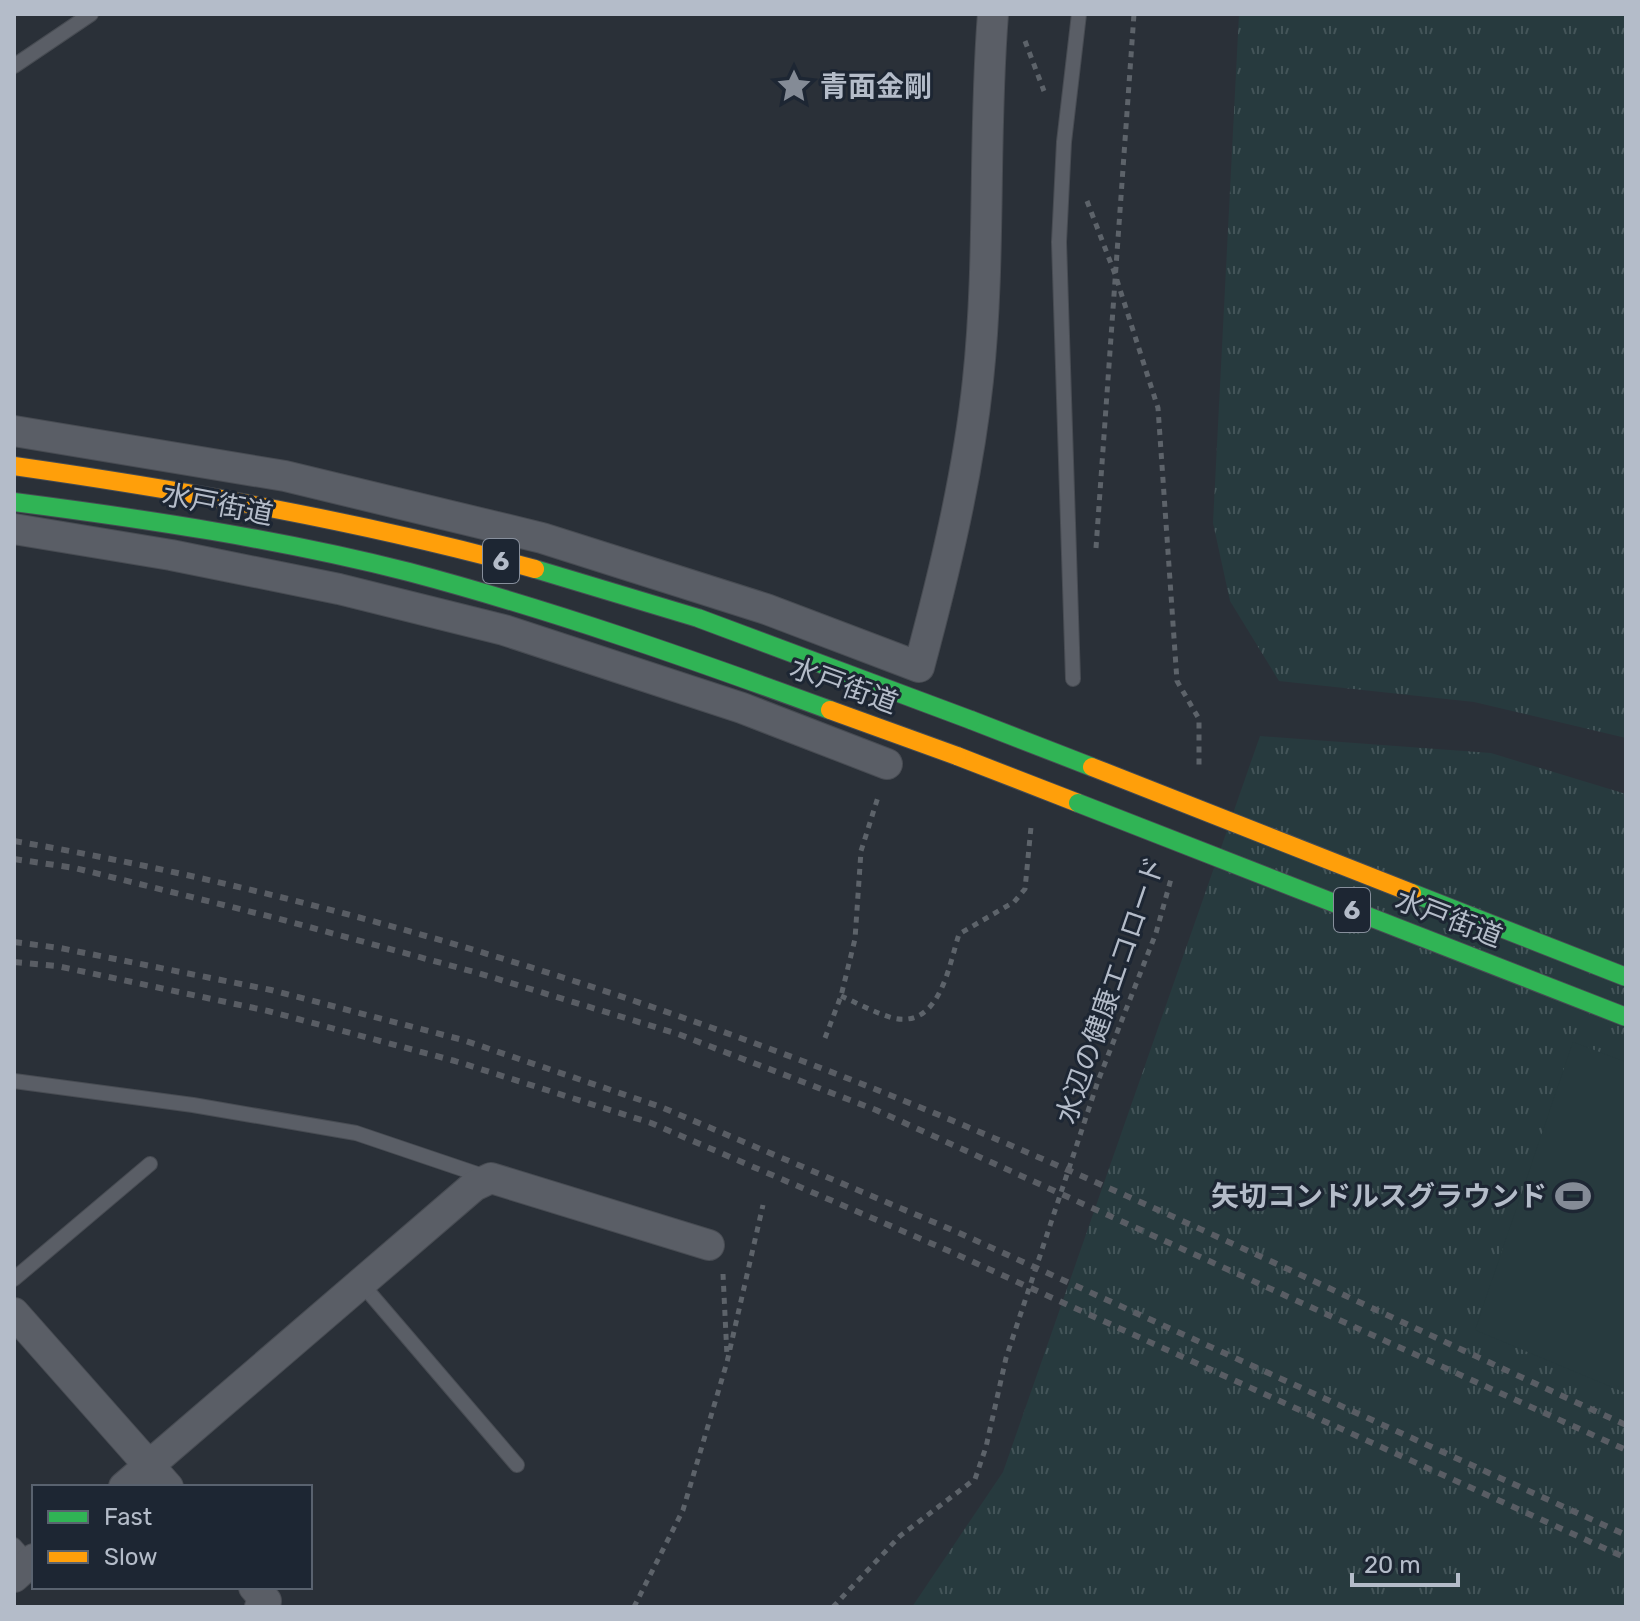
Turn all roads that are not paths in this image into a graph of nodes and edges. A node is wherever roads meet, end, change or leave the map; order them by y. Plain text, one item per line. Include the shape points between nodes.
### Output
1 (91, 14) edge
2 (993, 14) edge
3 (1079, 14) edge
4 (14, 66) edge
5 (14, 431) edge
6 (14, 466) edge
7 (14, 502) edge
8 (14, 529) edge
9 (1073, 679) dead end
10 (887, 764) road end
11 (1626, 977) edge
12 (1626, 1017) edge
13 (14, 1081) edge
14 (150, 1164) dead end
15 (491, 1178) junction
16 (709, 1245) road end
17 (14, 1279) edge
18 (361, 1283) junction
19 (14, 1313) edge
20 (517, 1465) dead end
21 (159, 1477) edge
22 (131, 1485) edge
23 (256, 1589) edge
24 (260, 1607) edge

1 - 4 lane
2 - 5 street via 987,250 972,432 919,667 766,609 542,538 285,476
3 - 9 lane via 1059,242
6 - 11 highway, 水戸街道 / 6, bridge via 169,487 412,536 659,605 971,720
7 - 12 highway, 水戸街道 / 6, bridge via 167,521 406,572 641,642 957,756
8 - 10 street via 324,586 504,630 742,708
13 - 15 lane via 356,1133
14 - 17 lane
15 - 16 street
15 - 18 street via 474,1186
18 - 20 lane
18 - 21 street
19 - 21 street
21 - 22 street
23 - 24 street via 266,1601

